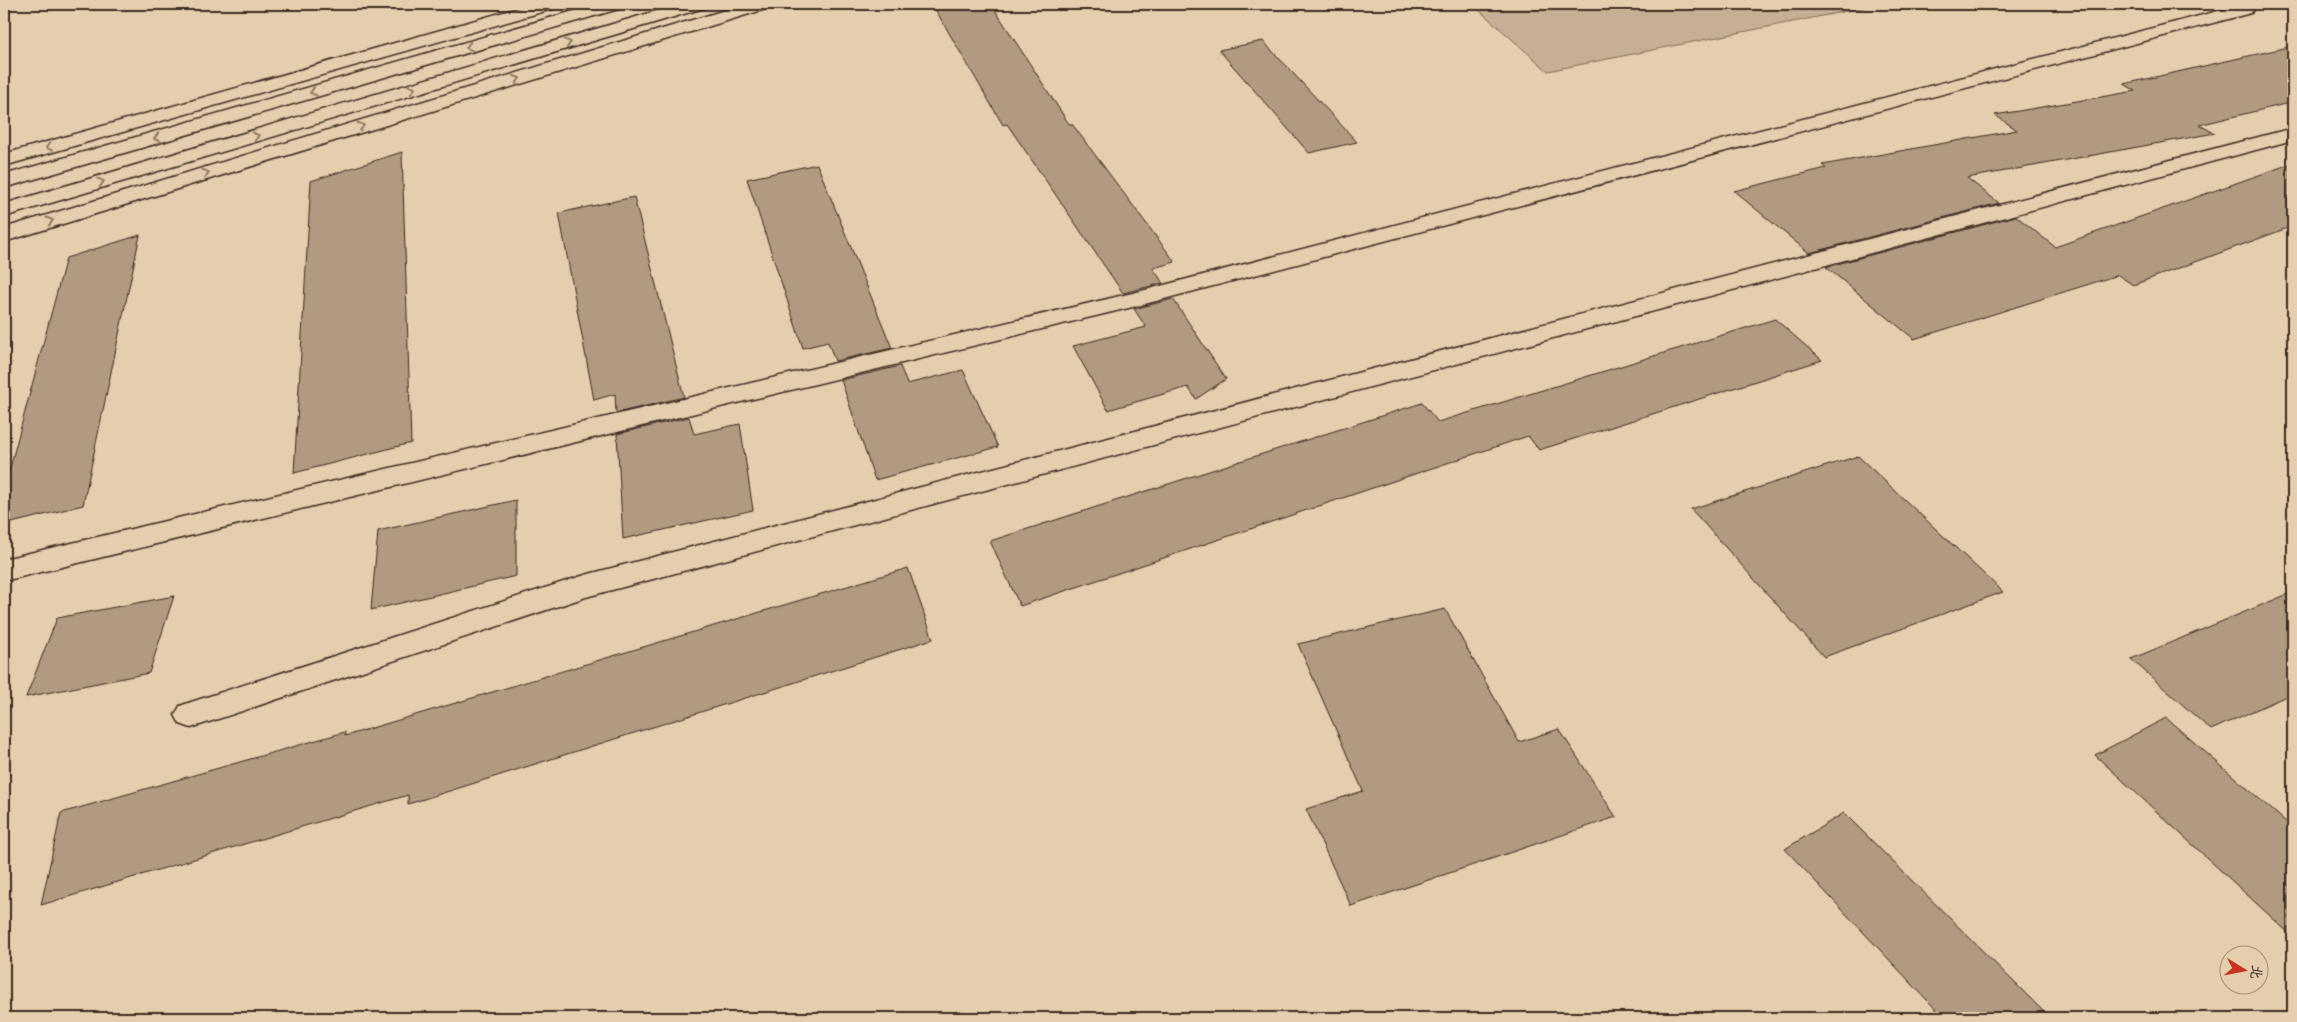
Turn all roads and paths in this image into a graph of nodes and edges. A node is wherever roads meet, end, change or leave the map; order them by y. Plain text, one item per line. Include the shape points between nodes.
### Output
1 (550, 4) edge
2 (616, 4) edge
3 (698, 4) edge
4 (763, 4) edge
5 (2245, 10) dead end
6 (2293, 134) edge
7 (4, 160) edge
8 (4, 182) edge
9 (4, 211) edge
10 (4, 235) edge
11 (4, 570) edge
12 (191, 715) dead end

1 -> 7 main road
2 -> 8 main road
9 -> 3 main road
10 -> 4 main road
5 - 11 main road via 1141,298
6 - 12 main road via 585,586

